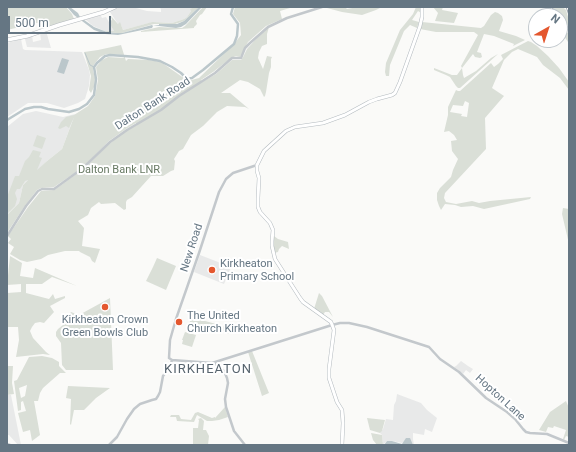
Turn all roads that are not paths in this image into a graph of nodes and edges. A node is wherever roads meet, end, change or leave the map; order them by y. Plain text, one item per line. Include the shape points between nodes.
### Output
1 (115, 7) edge
2 (322, 7) edge
3 (422, 7) edge
4 (7, 40) edge
5 (257, 165) junction
6 (7, 236) edge
7 (332, 324) junction
8 (171, 359) junction
9 (221, 360) junction
10 (215, 362) junction
11 (219, 367) junction
12 (569, 443) edge
13 (7, 444) edge
14 (10, 445) edge
15 (109, 445) edge
16 (245, 445) edge
17 (342, 445) edge

1 - 4 main road via 27,36
2 - 6 street, Dalton Bank Road via 268,27 245,48 241,58 232,58 215,73 127,130 54,189 38,190
3 - 5 main road via 418,32 395,93 323,123 295,127 286,131 264,151
5 - 7 main road via 258,207 273,230 272,241 276,259 300,298
5 - 8 street, New Road via 233,173 226,179 219,192 176,319 170,340
7 - 9 street
7 - 12 street, Hopton Lane via 349,323 367,327 428,347 486,398 509,413 523,430 547,434
7 - 17 main road via 334,330 329,378 342,410
8 - 10 street
8 - 15 street via 156,399 139,405
9 - 10 street
9 - 11 street
10 - 11 street
11 - 16 street via 227,378 225,399 234,431
13 - 14 street

